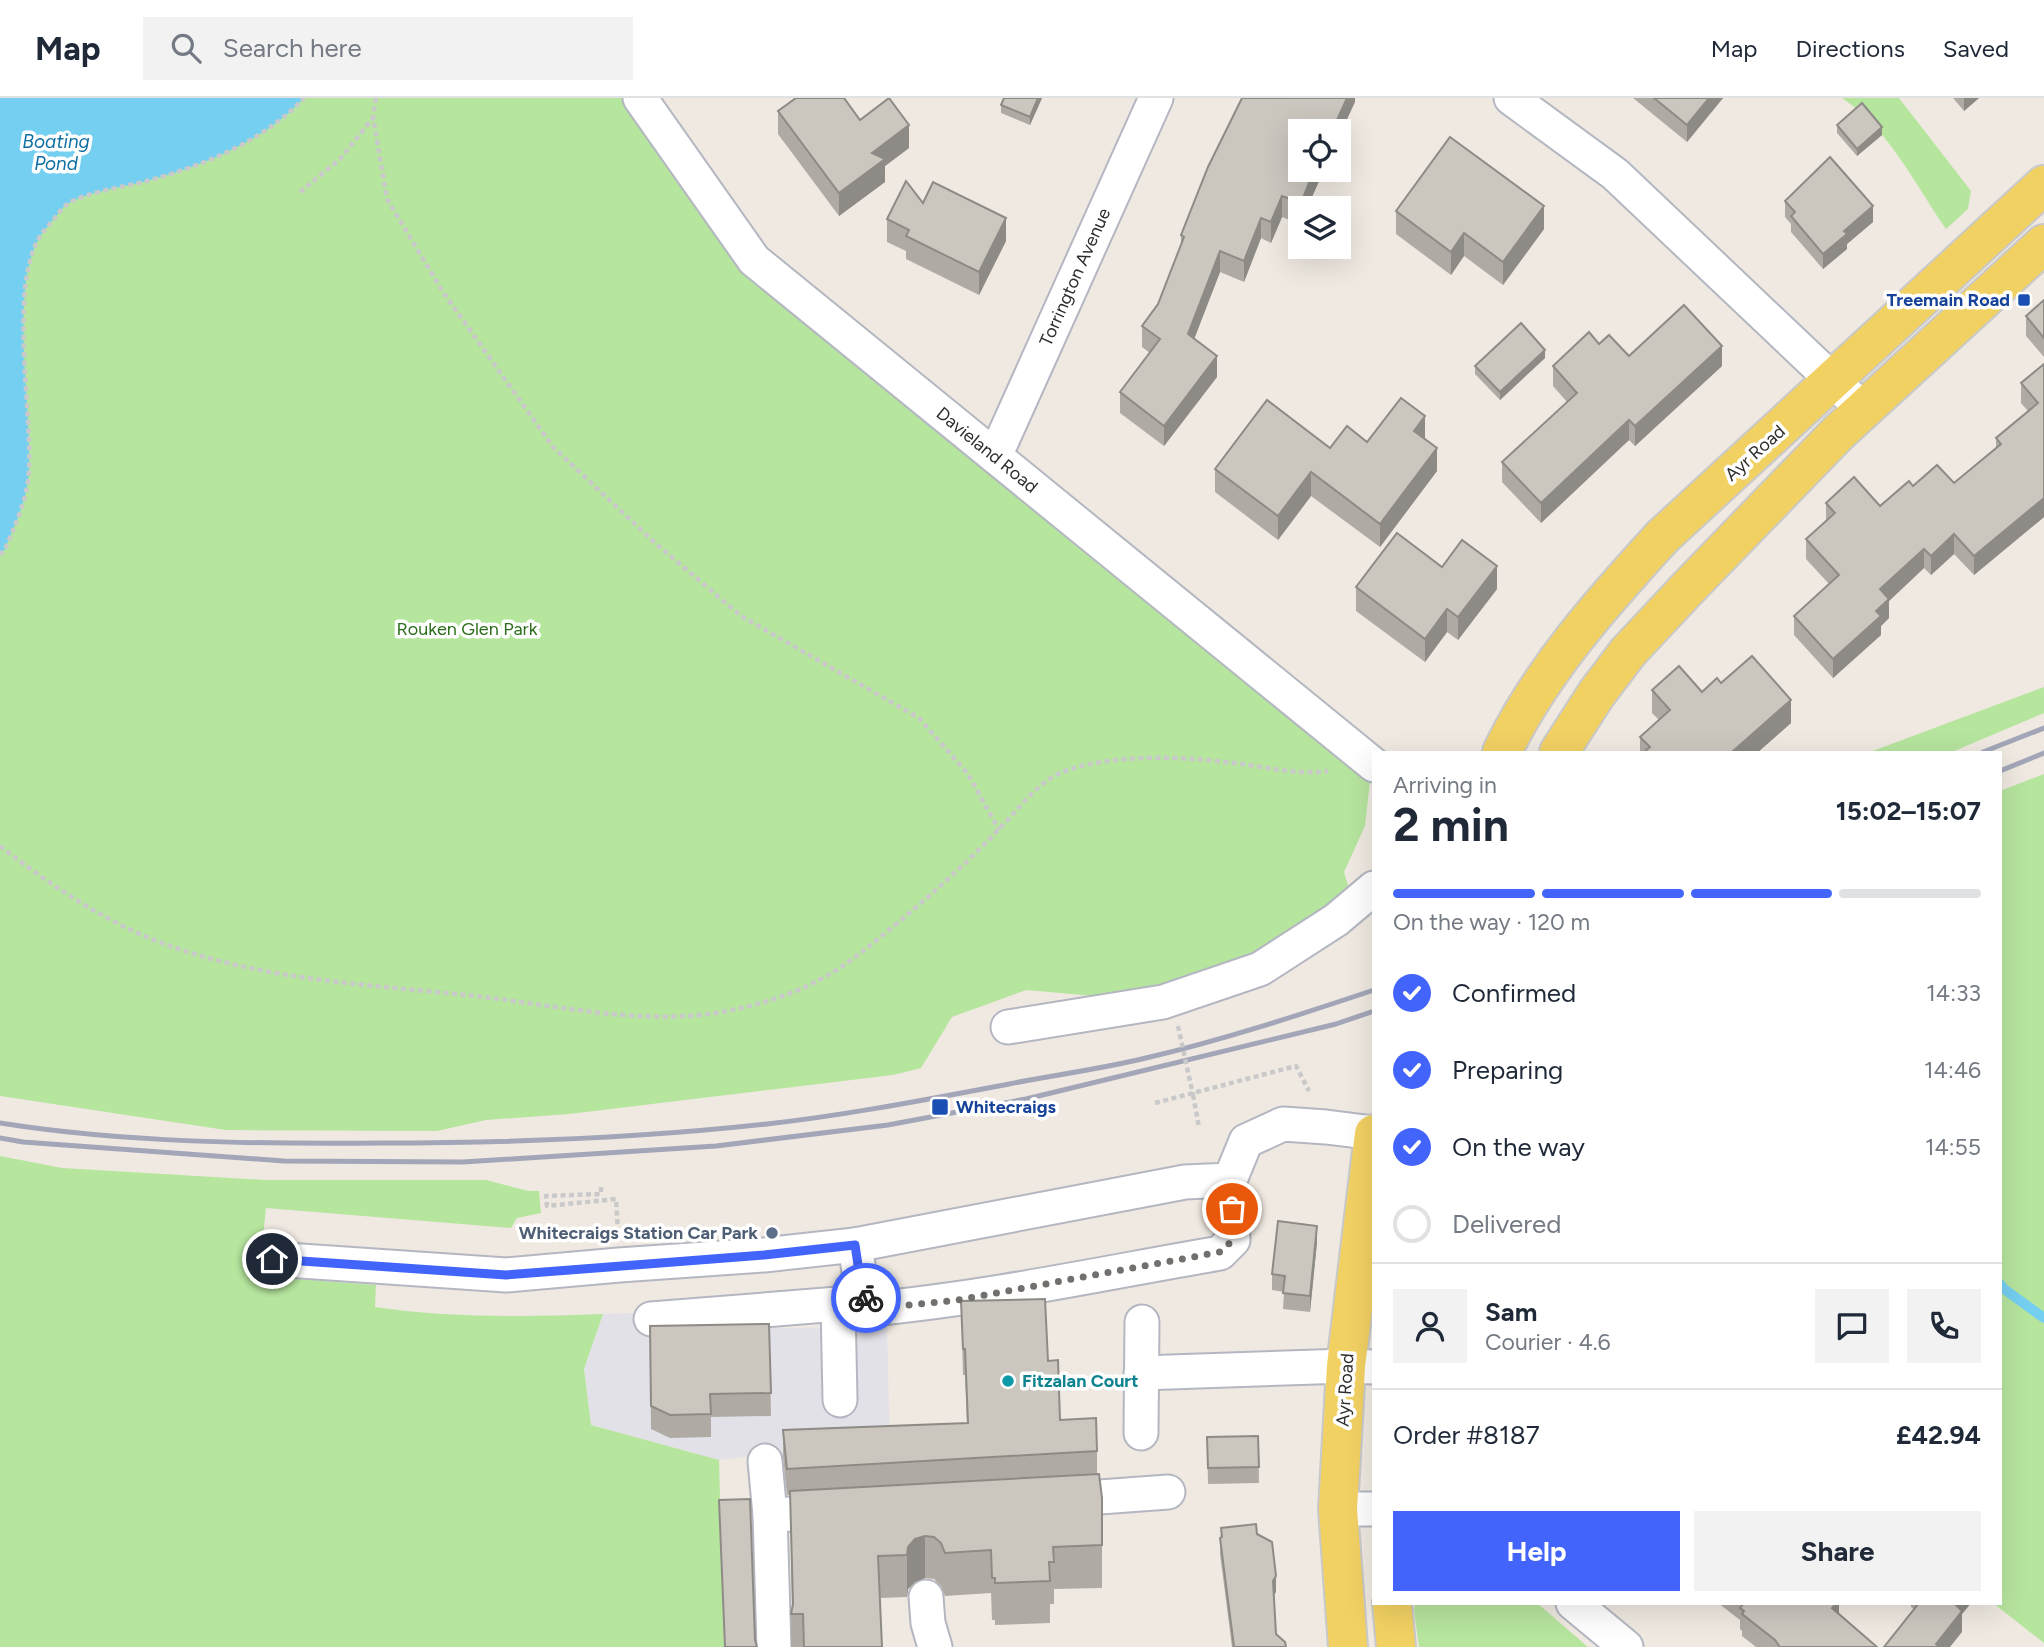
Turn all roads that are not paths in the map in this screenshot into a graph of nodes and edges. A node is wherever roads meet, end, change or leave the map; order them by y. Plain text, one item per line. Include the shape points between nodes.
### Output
1 (640, 98) edge
2 (1156, 98) edge
3 (1511, 98) edge
4 (2044, 185) edge
5 (2044, 244) edge
6 (1833, 381) junction
7 (1864, 410) junction
8 (995, 456) junction
9 (1662, 537) junction
10 (1701, 575) junction
11 (1503, 751) edge
12 (1560, 751) edge
13 (1372, 763) edge
14 (1372, 890) edge
15 (1008, 1027) dead end
16 (1372, 1134) edge
17 (1372, 1167) edge
18 (1230, 1180) junction
19 (855, 1245) junction
20 (272, 1259) dead end
21 (838, 1304) junction
22 (871, 1309) junction
23 (651, 1319) dead end
24 (1142, 1322) dead end
25 (1360, 1366) edge
26 (1141, 1373) junction
27 (840, 1400) dead end
28 (1141, 1433) dead end
29 (765, 1461) dead end
30 (1168, 1492) dead end
31 (1032, 1501) edge
32 (1356, 1509) edge
33 (859, 1511) edge
34 (770, 1515) junction
35 (926, 1597) dead end
36 (1392, 1605) edge
37 (1575, 1605) edge
38 (774, 1647) edge
39 (934, 1647) edge
40 (1348, 1647) edge
41 (1396, 1647) edge
42 (1626, 1647) edge

1 - 8 street, Davieland Road via 754,260
2 - 8 street, Torrington Avenue
3 - 6 street via 1615,174
4 - 6 main road, Ayr Road
5 - 7 main road
6 - 7 street
6 - 9 main road, Ayr Road
7 - 10 main road
8 - 13 street, Davieland Road
9 - 10 main road
9 - 11 main road, Ayr Road via 1549,671
10 - 12 main road via 1628,652
14 - 15 street via 1336,920 1260,969 1163,1002
16 - 18 street via 1283,1124 1246,1141
17 - 25 main road, Ayr Road
18 - 19 street via 1185,1182
18 - 22 street via 1233,1240 1220,1252 958,1300
19 - 20 street via 506,1275
19 - 22 street via 862,1291
21 - 22 street
21 - 23 street
21 - 27 street
24 - 26 street
25 - 26 street
25 - 32 main road, Ayr Road
26 - 28 street
29 - 34 street
30 - 31 street
32 - 40 main road, Ayr Road
33 - 34 street
34 - 38 street
35 - 39 street
36 - 41 main road
37 - 42 street

